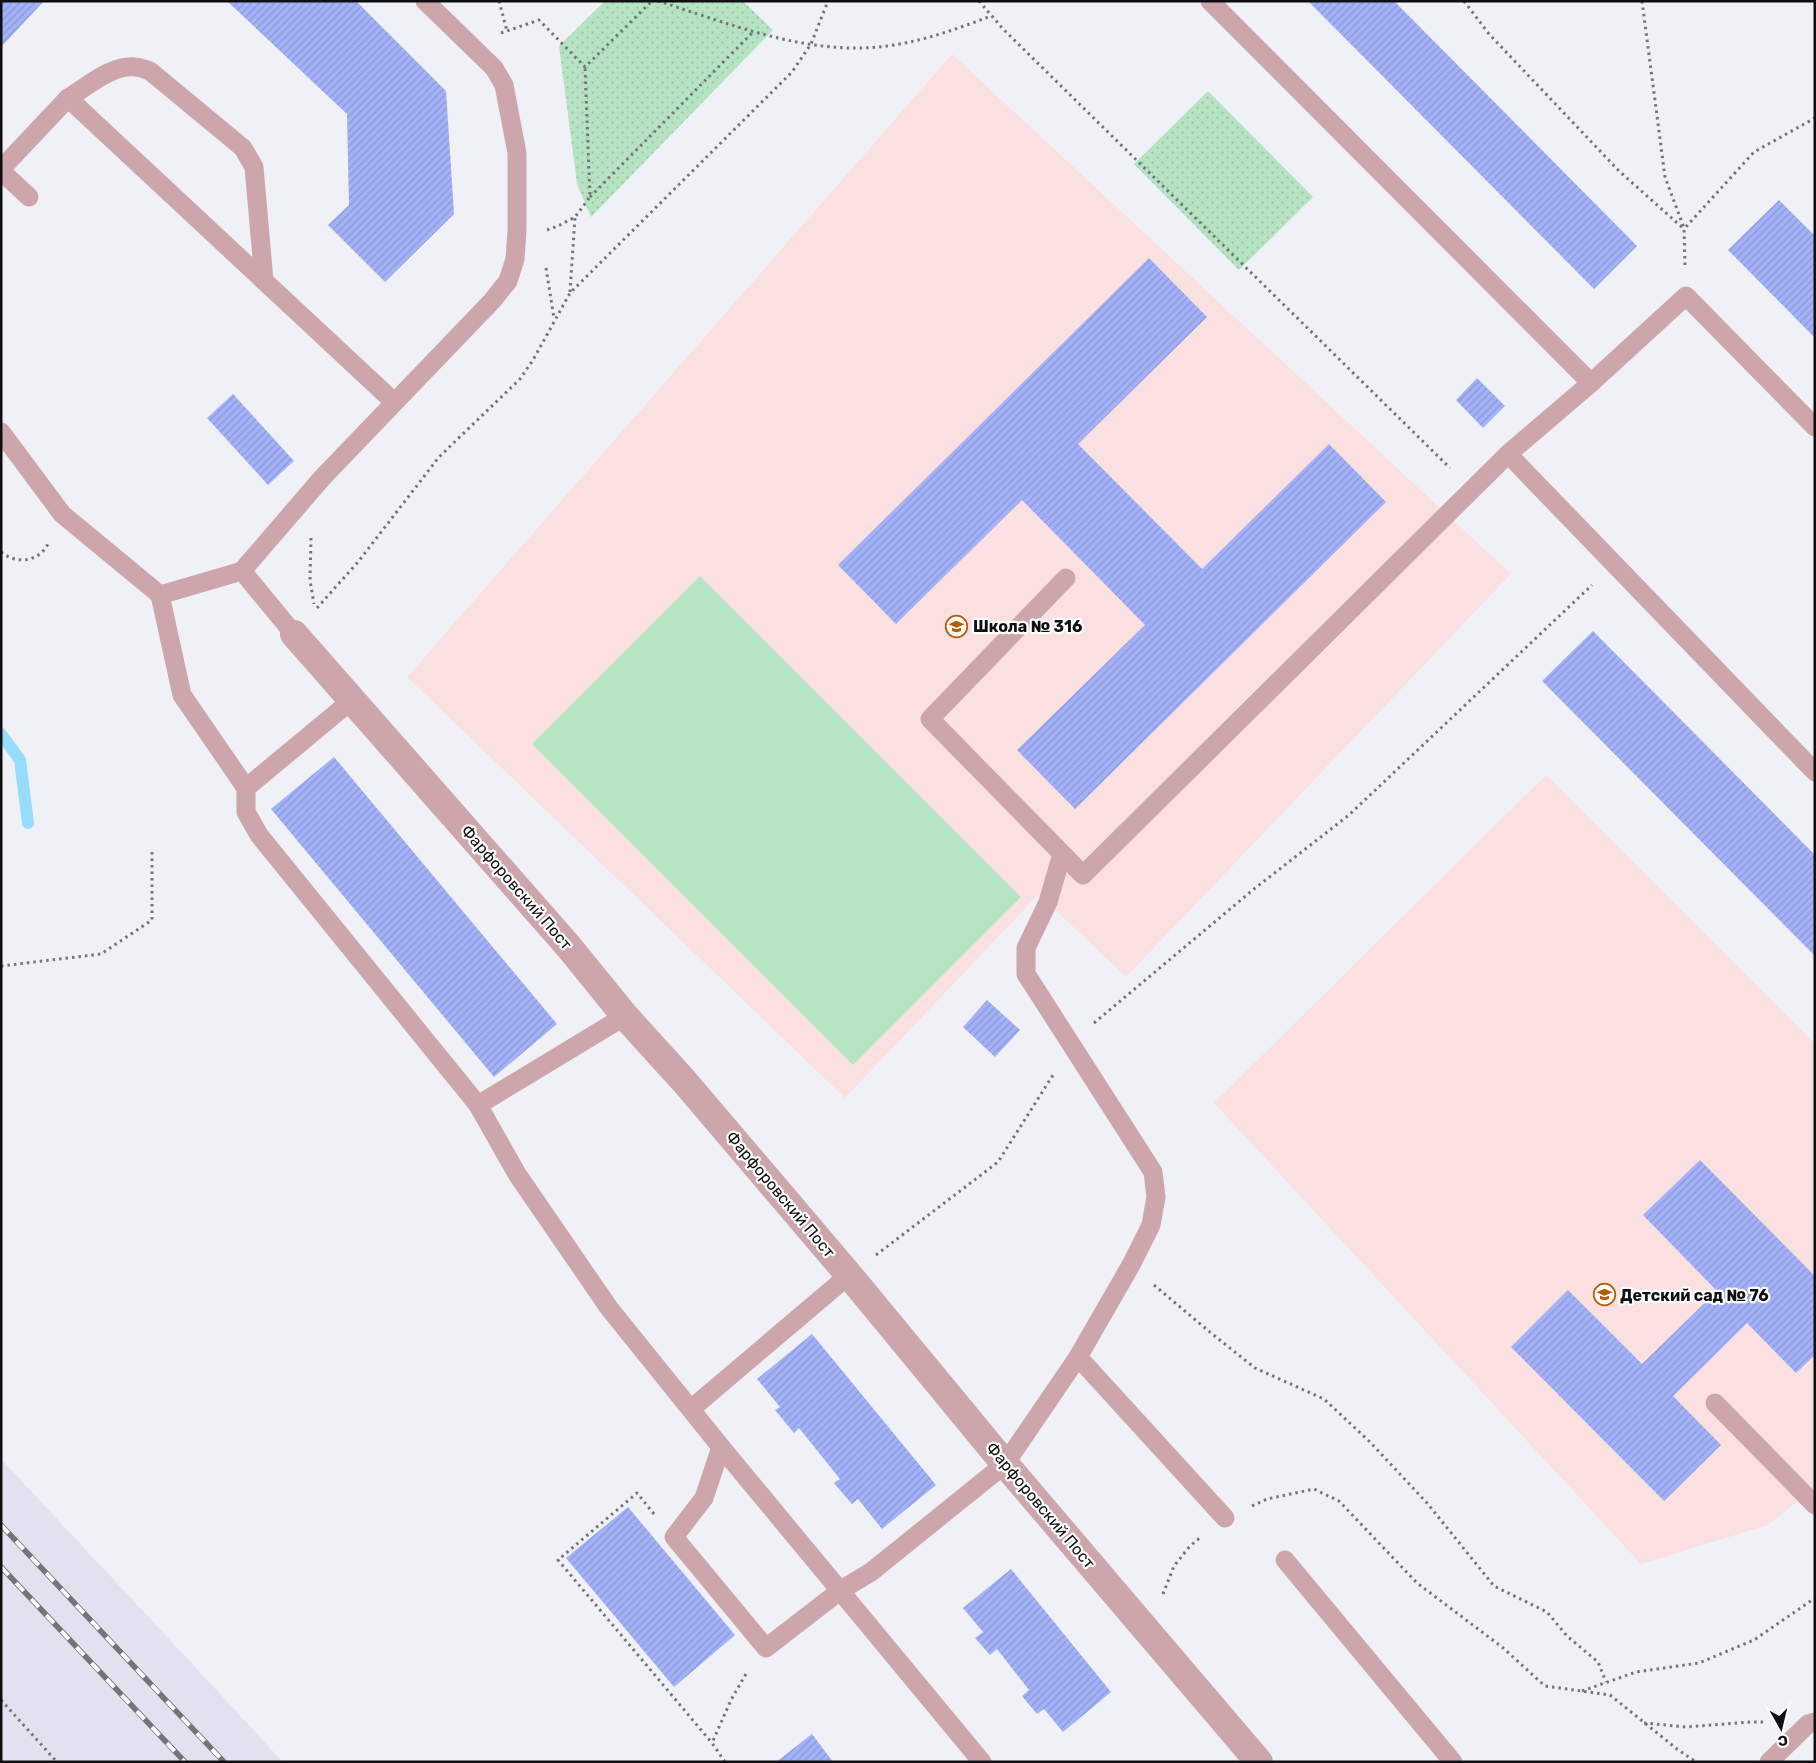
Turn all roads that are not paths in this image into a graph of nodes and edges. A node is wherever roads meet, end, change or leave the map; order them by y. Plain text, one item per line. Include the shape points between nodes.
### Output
1 (425, 1) edge
2 (1210, 1) edge
3 (68, 98) junction
4 (1, 170) edge
5 (29, 197) dead end
6 (264, 281) junction
7 (1590, 383) junction
8 (394, 402) junction
9 (1815, 427) edge
10 (1, 432) edge
11 (1508, 454) junction
12 (242, 571) junction
13 (1066, 578) dead end
14 (160, 595) junction
15 (294, 634) joint
16 (352, 700) junction
17 (1815, 772) edge
18 (246, 788) junction
19 (1062, 854) junction
20 (625, 1016) junction
21 (478, 1105) junction
22 (850, 1275) junction
23 (1078, 1357) junction
24 (1715, 1403) dead end
25 (691, 1409) junction
26 (721, 1447) junction
27 (1005, 1464) junction
28 (1815, 1505) edge
29 (1225, 1518) road end
30 (1285, 1560) dead end
31 (840, 1590) junction
32 (1811, 1723) edge
33 (1255, 1761) edge
34 (982, 1762) edge
35 (1453, 1762) edge
36 (1769, 1762) edge

1 - 8 lane via 494,68 504,86 517,153 515,259 508,282 492,301
2 - 7 lane
3 - 4 lane
3 - 6 lane
3 - 6 lane via 119,69 136,67 150,71 243,148 254,167
4 - 5 lane
6 - 8 lane
7 - 9 lane via 1686,296
7 - 11 lane
8 - 12 lane via 322,478
10 - 14 lane via 62,514
11 - 17 lane
11 - 19 lane via 1083,875
12 - 14 lane
12 - 15 lane
13 - 19 lane via 930,719
14 - 18 lane via 182,695
15 - 16 street, Фарфоровский Пост
16 - 18 lane
16 - 20 street, Фарфоровский Пост via 569,947
18 - 21 lane via 246,812 258,834
19 - 23 lane via 1048,902 1026,948 1026,974 1153,1172 1156,1197 1151,1225
20 - 21 lane
20 - 22 street, Фарфоровский Пост via 684,1080
21 - 25 lane via 517,1174 609,1308
22 - 25 lane
22 - 27 street, Фарфоровский Пост
23 - 27 lane
23 - 29 lane
24 - 28 lane
25 - 26 lane
26 - 31 lane
26 - 31 lane via 704,1498 674,1537 766,1648
27 - 31 lane via 871,1572
27 - 33 street, Фарфоровский Пост
30 - 35 lane
31 - 34 lane
32 - 36 lane

